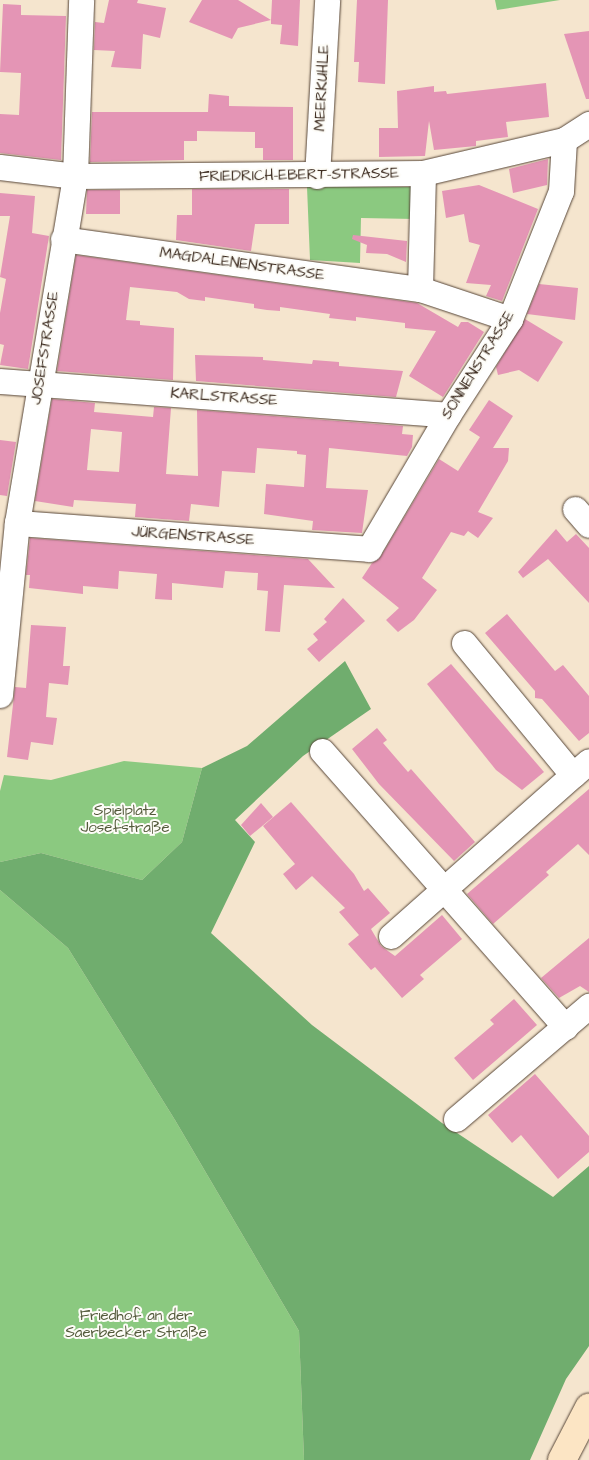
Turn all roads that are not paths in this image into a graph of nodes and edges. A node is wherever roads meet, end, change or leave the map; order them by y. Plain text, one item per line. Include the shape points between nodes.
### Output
1 (81, 0) edge
2 (327, 0) edge
3 (589, 124) edge
4 (564, 140) junction
5 (0, 167) edge
6 (424, 173) junction
7 (75, 176) junction
8 (317, 176) junction
9 (63, 239) junction
10 (420, 289) junction
11 (510, 319) junction
12 (0, 381) edge
13 (39, 384) junction
14 (448, 415) junction
15 (17, 523) junction
16 (368, 549) joint
17 (5, 591) edge
18 (464, 643) dead end
19 (0, 695) edge
20 (322, 751) dead end
21 (581, 768) edge
22 (444, 891) junction
23 (392, 936) dead end
24 (589, 1006) edge
25 (565, 1027) junction
26 (456, 1119) dead end
27 (589, 1408) edge
28 (562, 1460) edge

1 - 7 street, JOSEFSTRASSE
2 - 8 street, MEERKUHLE
3 - 4 street, FRIEDRICH-EBERT-STRASSE
4 - 6 street, FRIEDRICH-EBERT-STRASSE
4 - 11 street, SONNENSTRASSE via 561,191
5 - 7 street, FRIEDRICH-EBERT-STRASSE
6 - 8 street, FRIEDRICH-EBERT-STRASSE
6 - 10 street
7 - 8 street, FRIEDRICH-EBERT-STRASSE
7 - 9 street, JOSEFSTRASSE
9 - 10 street, MAGDALENENSTRASSE
9 - 13 street, JOSEFSTRASSE
10 - 11 street, MAGDALENENSTRASSE
11 - 14 street, SONNENSTRASSE
12 - 13 street, KARLSTRASSE
13 - 14 street, KARLSTRASSE
13 - 15 street, JOSEFSTRASSE
14 - 16 street, SONNENSTRASSE
15 - 16 street, JÜRGENSTRASSE
15 - 17 street, JOSEFSTRASSE
17 - 19 street, JOSEFSTRASSE
18 - 21 street
20 - 22 street
21 - 22 street
22 - 23 street
22 - 25 street
24 - 25 street
25 - 26 street
27 - 28 main road

